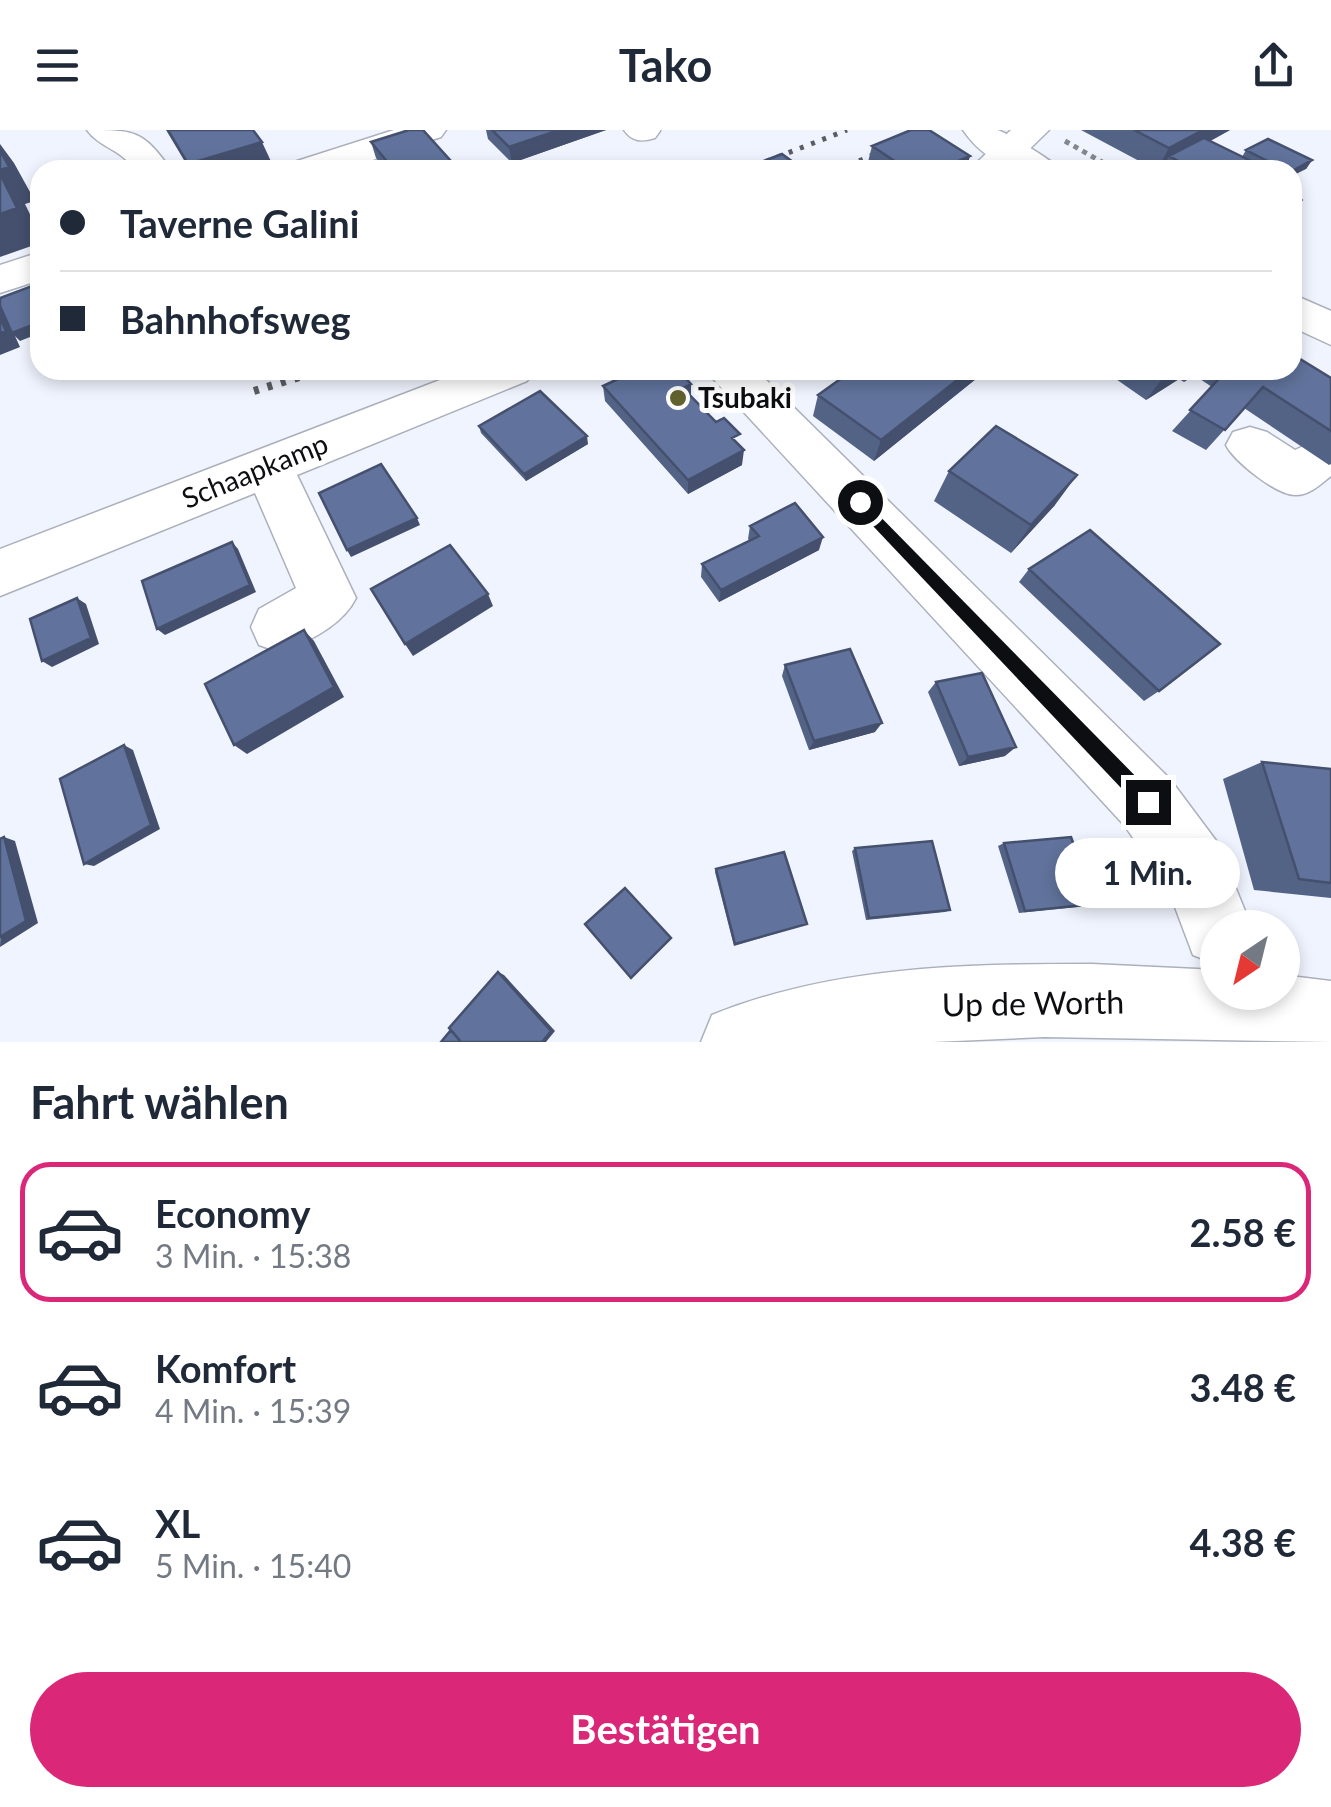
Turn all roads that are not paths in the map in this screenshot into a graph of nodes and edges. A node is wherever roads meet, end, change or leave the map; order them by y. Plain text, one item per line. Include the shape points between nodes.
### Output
1 (104, 130) edge
2 (429, 130) edge
3 (980, 130) edge
4 (1023, 148) edge
5 (147, 160) edge
6 (341, 160) edge
7 (30, 269) edge
8 (0, 280) edge
9 (1302, 314) edge
10 (1331, 330) edge
11 (486, 380) edge
12 (738, 380) edge
13 (1250, 444) dead end
14 (1319, 458) dead end
15 (268, 466) junction
16 (0, 573) edge
17 (278, 627) dead end
18 (1210, 910) edge
19 (1200, 999) edge
20 (1291, 1010) edge
21 (1331, 1018) edge
22 (739, 1042) edge

1 - 5 street
2 - 6 street
3 - 4 street
7 - 8 street
9 - 10 street
11 - 15 street, Schaapkamp
12 - 18 street via 1148,802 1193,866
13 - 14 street via 1296,476
15 - 16 street, Schaapkamp
15 - 17 street via 328,598
19 - 22 street, Up de Worth via 867,1010 782,1025
20 - 21 street, Up de Worth

